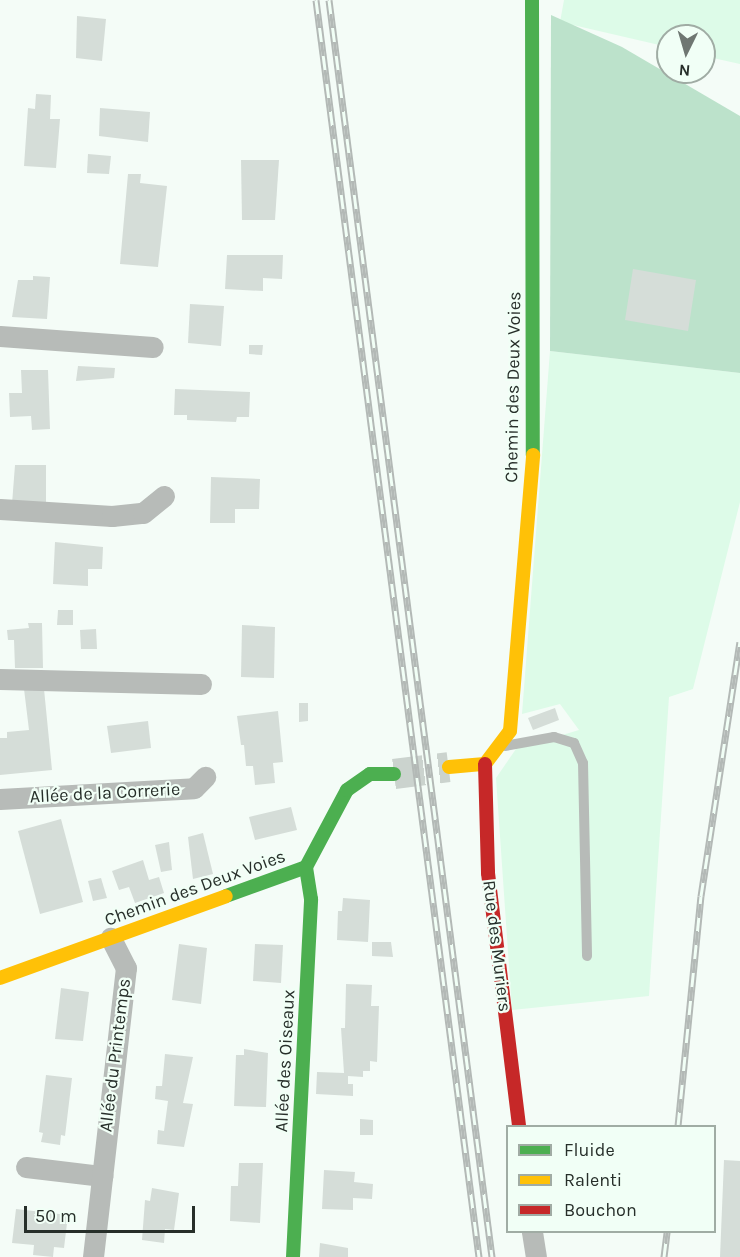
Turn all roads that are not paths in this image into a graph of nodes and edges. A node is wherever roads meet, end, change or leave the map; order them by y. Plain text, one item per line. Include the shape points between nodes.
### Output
1 (531, 0) edge
2 (0, 336) edge
3 (153, 347) dead end
4 (164, 496) dead end
5 (0, 509) edge
6 (0, 678) edge
7 (201, 684) dead end
8 (499, 746) junction
9 (485, 764) junction
10 (449, 767) tunnel mouth
11 (394, 774) tunnel mouth
12 (205, 777) dead end
13 (0, 799) edge
14 (306, 867) junction
15 (111, 938) junction
16 (587, 956) dead end
17 (0, 978) edge
18 (519, 1125) edge
19 (26, 1167) dead end
20 (102, 1176) junction
21 (532, 1233) edge
22 (93, 1257) edge
23 (293, 1257) edge
24 (536, 1257) edge

1 - 8 street, Chemin des Deux Voies via 534,439 510,731
2 - 3 street
4 - 5 street via 143,513 112,516
6 - 7 street
8 - 9 street, Chemin des Deux Voies
8 - 16 lane via 554,737 574,743 583,763
9 - 10 street
9 - 18 street, Rue des Muriers via 488,873
11 - 14 street, Chemin des Deux Voies via 370,774 347,790
12 - 13 street, Allée de la Correrie via 194,788
14 - 15 street, Chemin des Deux Voies
14 - 23 street, Allée des Oiseaux via 311,899
15 - 17 street, Chemin des Deux Voies
15 - 20 street, Allée du Printemps via 126,968
19 - 20 street
20 - 22 street, Allée du Printemps
21 - 24 street

